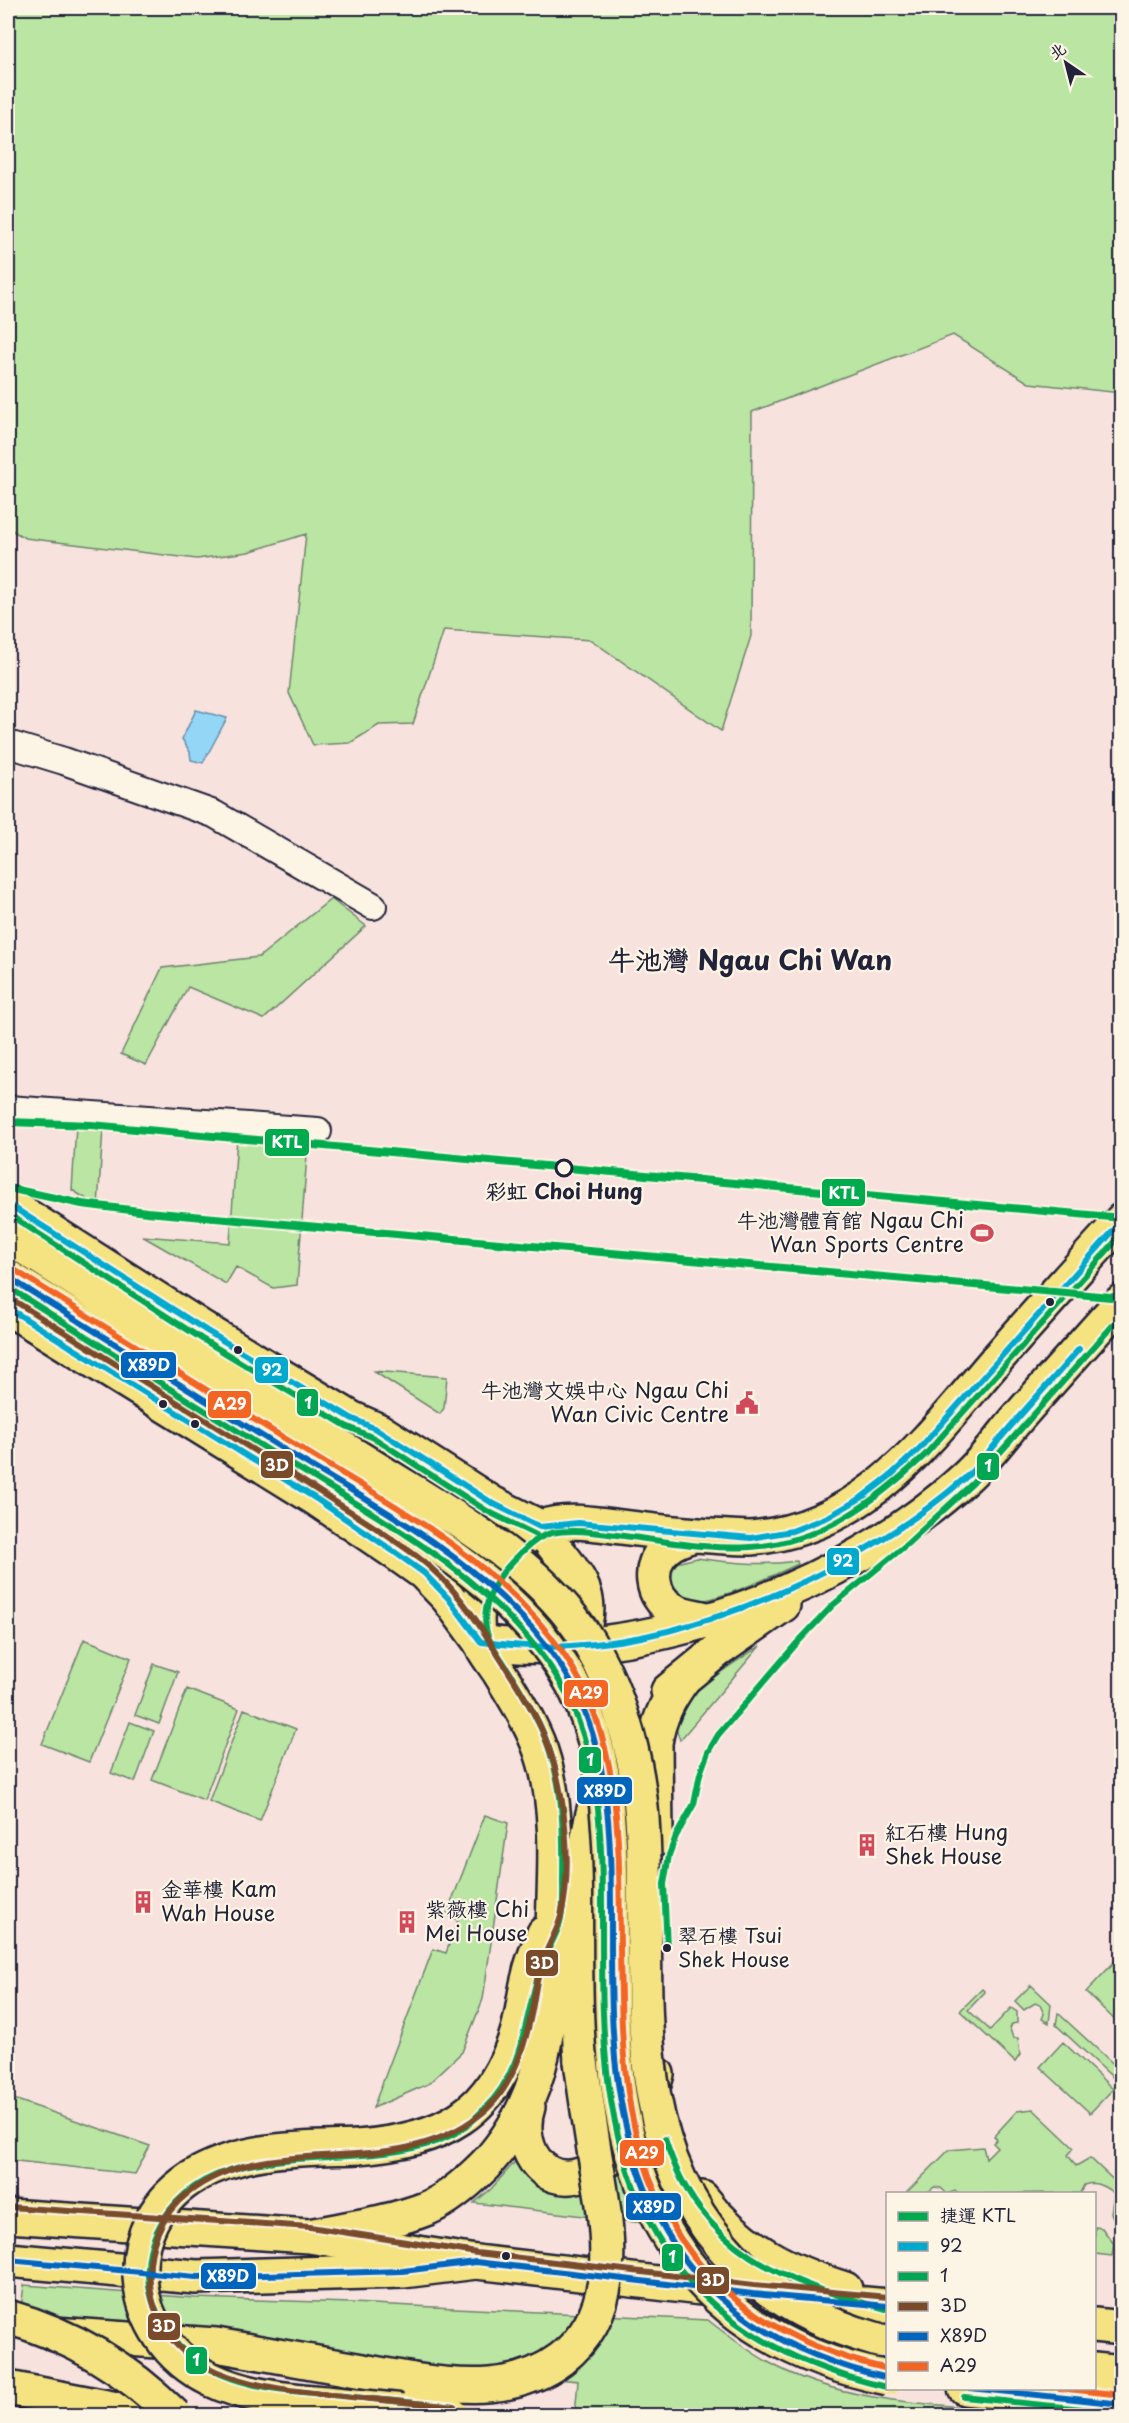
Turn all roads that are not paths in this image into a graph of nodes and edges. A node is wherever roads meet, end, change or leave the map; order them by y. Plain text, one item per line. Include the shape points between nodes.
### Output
1 (8, 744) edge
2 (373, 906) dead end
3 (8, 1108) edge
4 (318, 1131) dead end
5 (8, 1204) edge
6 (1122, 1220) edge
7 (8, 1237) edge
8 (1122, 1248) edge
9 (8, 1277) edge
10 (1122, 1301) edge
11 (8, 1308) edge
12 (257, 1413) junction
13 (872, 1493) junction
14 (540, 1527) junction
15 (694, 1535) junction
16 (842, 1565) junction
17 (707, 1619) junction
18 (479, 1641) junction
19 (570, 1647) junction
20 (684, 1678) junction
21 (553, 1912) junction
22 (661, 2049) junction
23 (531, 2095) junction
24 (8, 2216) edge
25 (309, 2236) junction
26 (8, 2260) edge
27 (476, 2262) junction
28 (886, 2299) edge
29 (886, 2306) edge
30 (8, 2317) edge
31 (1096, 2325) edge
32 (1122, 2328) edge
33 (8, 2331) edge
34 (883, 2341) edge
35 (1096, 2370) edge
36 (1122, 2373) edge
37 (886, 2378) edge
38 (8, 2388) edge
39 (983, 2390) edge
40 (1122, 2404) edge
41 (163, 2415) edge
42 (175, 2415) edge
43 (453, 2415) edge

1 - 2 street via 214,814
3 - 4 street
5 - 14 main road via 207,1331 351,1418 378,1430 492,1503
6 - 13 main road via 932,1436
7 - 12 main road
8 - 13 main road via 927,1471 903,1484
9 - 12 main road
10 - 16 main road via 966,1477 899,1529
11 - 18 main road via 318,1500 393,1551 448,1598
12 - 34 main road, bridge via 441,1509 507,1554 553,1595 588,1642 613,1692 636,1774 644,1842 646,2042 658,2121 675,2172 712,2235 766,2288 816,2319
12 - 37 main road, bridge via 453,1557 509,1603 559,1662 581,1701 601,1767 611,1855 616,2078 633,2163 652,2209 692,2269 740,2316 815,2359
13 - 15 main road via 822,1521 775,1536
14 - 15 main road via 578,1523
14 - 18 main road via 503,1557 489,1575 479,1596
14 - 19 main road via 574,1570 583,1588 587,1606 584,1624
15 - 17 main road via 666,1547 659,1555 654,1581 657,1593 674,1611
16 - 17 main road
16 - 20 main road
17 - 19 main road via 631,1640
18 - 19 main road via 508,1647
18 - 21 main road via 544,1758 554,1823
20 - 22 main road via 664,1709 655,1743
20 - 33 main road, bridge via 650,1706 615,1749 598,1791 587,1838 578,2001 583,2079 604,2203 608,2258 597,2312 571,2351 530,2377 460,2386 216,2345
21 - 23 main road via 551,2001
21 - 43 main road, bridge via 534,1956 510,2055 477,2106 442,2128 400,2142 270,2151 210,2168 184,2183 164,2204 141,2247 139,2281 157,2334 179,2360 210,2379 272,2398
22 - 23 main road via 653,2092 639,2122 610,2157 585,2173 557,2176 532,2158 524,2135
22 - 28 main road via 675,2143 693,2182 717,2217 745,2242 785,2267
23 - 25 main road via 496,2153 477,2174 441,2201 395,2218
24 - 25 main road
25 - 27 main road
26 - 27 main road via 206,2276 403,2271
27 - 29 main road
30 - 42 main road, bridge via 35,2325 97,2355 133,2378
31 - 32 main road
35 - 36 main road
38 - 41 main road
39 - 40 main road

